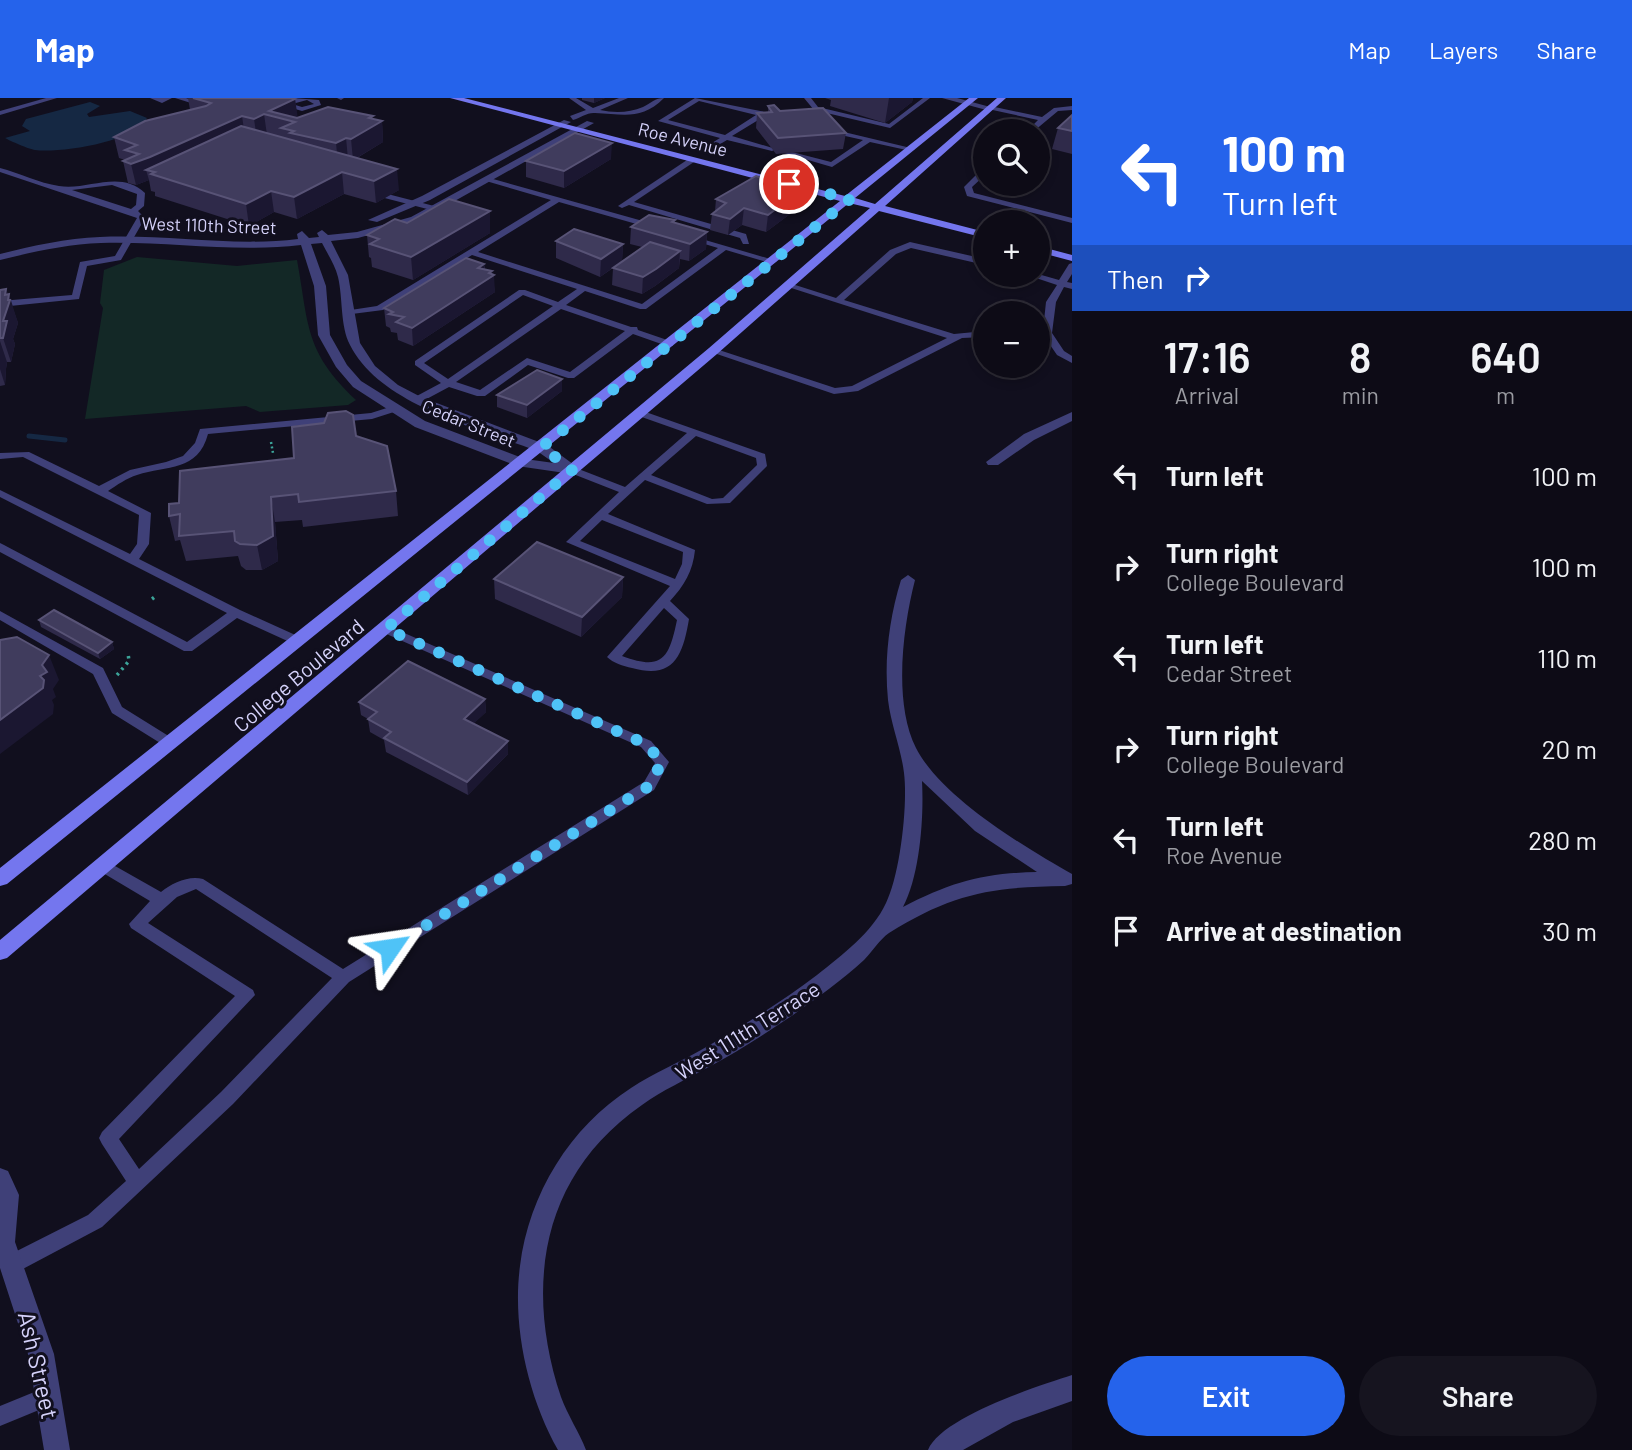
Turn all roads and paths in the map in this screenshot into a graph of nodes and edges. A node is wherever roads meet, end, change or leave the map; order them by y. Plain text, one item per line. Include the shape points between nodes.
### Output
1 (54, 98) edge
2 (153, 98) edge
3 (169, 98) edge
4 (178, 98) edge
5 (279, 98) edge
6 (454, 98) edge
7 (494, 98) edge
8 (625, 98) edge
9 (661, 98) edge
10 (807, 98) edge
11 (927, 98) edge
12 (946, 98) edge
13 (321, 99) edge
14 (575, 99) edge
15 (971, 100) edge
16 (996, 103) edge
17 (213, 107) edge
18 (1072, 108) edge
19 (589, 109) junction
20 (0, 113) edge
21 (606, 113) junction
22 (762, 114) junction
23 (774, 117) edge
24 (573, 118) junction
25 (1043, 119) joint
26 (590, 123) junction
27 (559, 126) junction
28 (576, 130) junction
29 (828, 130) edge
30 (750, 133) dead end
31 (762, 136) edge
32 (730, 138) junction
33 (869, 139) junction
34 (772, 149) edge
35 (911, 149) junction
36 (661, 151) junction
37 (705, 151) junction
38 (788, 153) edge
39 (693, 160) junction
40 (740, 160) junction
41 (0, 170) edge
42 (470, 174) junction
43 (489, 179) junction
44 (363, 189) edge
45 (61, 190) junction
46 (855, 195) junction
47 (978, 196) edge
48 (558, 199) junction
49 (627, 202) junction
50 (416, 203) junction
51 (884, 203) junction
52 (435, 209) junction
53 (132, 212) junction
54 (609, 214) junction
55 (1072, 221) edge
56 (973, 222) edge
57 (660, 229) edge
58 (973, 231) edge
59 (134, 235) junction
60 (324, 236) junction
61 (686, 236) edge
62 (304, 239) junction
63 (1050, 241) edge
64 (0, 246) edge
65 (724, 247) junction
66 (1072, 247) edge
67 (735, 250) junction
68 (471, 252) junction
69 (1050, 252) edge
70 (0, 257) edge
71 (1072, 258) edge
72 (973, 259) edge
73 (773, 261) junction
74 (1072, 266) edge
75 (1050, 280) edge
76 (1060, 283) junction
77 (789, 286) junction
78 (1072, 286) edge
79 (584, 288) junction
80 (837, 301) junction
81 (0, 304) edge
82 (560, 304) junction
83 (1050, 305) edge
84 (347, 313) junction
85 (634, 329) junction
86 (973, 335) edge
87 (954, 337) junction
88 (1050, 342) edge
89 (670, 344) junction
90 (713, 351) junction
91 (1072, 360) edge
92 (449, 383) junction
93 (416, 400) junction
94 (393, 409) junction
95 (640, 413) junction
96 (1072, 416) edge
97 (694, 432) junction
98 (271, 442) dead end
99 (542, 447) junction
100 (273, 453) dead end
101 (0, 456) edge
102 (993, 462) dead end
103 (522, 463) junction
104 (572, 470) junction
105 (643, 476) junction
106 (100, 491) junction
107 (626, 491) junction
108 (0, 493) edge
109 (600, 515) junction
110 (0, 547) edge
111 (132, 560) junction
112 (908, 580) dead end
113 (678, 585) junction
114 (665, 603) junction
115 (236, 613) junction
116 (0, 615) edge
117 (386, 629) junction
118 (298, 641) junction
119 (128, 653) dead end
120 (117, 676) dead end
121 (170, 743) junction
122 (908, 750) junction
123 (103, 866) junction
124 (0, 879) edge
125 (1068, 880) edge
126 (160, 899) junction
127 (884, 927) junction
128 (0, 952) edge
129 (343, 977) junction
130 (0, 1179) edge
131 (137, 1183) junction
132 (5, 1249) edge
133 (1072, 1388) edge
134 (49, 1396) junction
135 (0, 1416) edge
136 (57, 1450) edge
137 (573, 1450) edge
138 (941, 1450) edge

1 - 20 lane
2 - 3 lane
4 - 17 lane
5 - 13 lane
6 - 27 main road, Roe Avenue
7 - 24 main road, Roe Avenue
8 - 19 lane
9 - 21 lane via 639,112
10 - 11 lane via 816,109 890,126
12 - 15 street
14 - 19 lane
15 - 16 street
15 - 35 main road, College Boulevard
16 - 25 lane
16 - 51 main road, College Boulevard
18 - 25 lane via 1056,109
19 - 21 lane
19 - 24 lane
21 - 26 lane
22 - 23 lane
22 - 32 lane
22 - 32 lane via 698,99 662,121 661,126
24 - 26 main road, Roe Avenue
24 - 27 street, West 110th Street
26 - 28 street, West 110th Street
26 - 37 main road, Roe Avenue
27 - 28 main road, Roe Avenue
27 - 42 street, West 110th Street
28 - 36 main road, Roe Avenue
28 - 43 street, West 110th Street
29 - 33 lane
30 - 32 lane
31 - 32 lane
32 - 34 lane
32 - 37 lane
33 - 35 lane
33 - 38 lane via 832,165
35 - 46 main road, College Boulevard
36 - 37 main road
36 - 39 main road, Roe Avenue
37 - 40 main road, Roe Avenue
39 - 40 main road
39 - 46 main road, Roe Avenue
39 - 49 lane
40 - 46 main road, Roe Avenue
41 - 45 lane
42 - 43 street
42 - 50 street, West 110th Street
43 - 48 lane
43 - 52 street, West 110th Street
44 - 50 lane
45 - 53 lane
45 - 53 lane via 117,184 141,193 141,206
46 - 51 main road, Roe Avenue
46 - 73 main road, College Boulevard
47 - 55 lane
48 - 54 lane
48 - 68 lane
49 - 54 lane
49 - 67 lane via 751,237
50 - 52 lane
50 - 60 street, West 110th Street
51 - 56 main road, Roe Avenue
51 - 58 main road, Roe Avenue
51 - 77 main road, College Boulevard
52 - 60 street, West 110th Street via 387,228
53 - 59 lane via 141,218
54 - 57 lane
59 - 62 street, West 110th Street via 212,246
59 - 64 street, West 110th Street via 74,232
59 - 70 street, West 110th Street
59 - 81 lane via 118,258 83,264 76,297
60 - 62 street, West 110th Street
60 - 84 street, Cedar Street via 343,275
61 - 65 lane
62 - 94 street, Cedar Street via 320,286 324,335 331,350 358,384
63 - 66 main road
65 - 67 lane
65 - 79 lane via 643,307
67 - 73 lane
68 - 79 lane
68 - 84 lane via 380,308
69 - 71 main road
72 - 80 lane via 910,245 893,253
73 - 89 main road, College Boulevard
74 - 76 lane
75 - 76 lane
76 - 78 lane
76 - 83 lane
77 - 80 lane
77 - 90 main road, College Boulevard
79 - 82 lane
80 - 87 lane
82 - 85 lane
82 - 92 lane
82 - 92 lane via 522,292 418,363
84 - 93 street, Cedar Street via 363,360 394,388
85 - 89 lane
85 - 92 lane via 571,376 527,361 481,394
86 - 87 lane
87 - 90 lane via 854,390 834,391
88 - 91 lane
89 - 99 main road, College Boulevard
90 - 95 main road, College Boulevard
92 - 93 lane
93 - 94 street, Cedar Street
93 - 99 street, Cedar Street
94 - 103 street, Cedar Street
94 - 106 lane via 372,416 204,432 202,444 187,459 129,474
95 - 97 lane
95 - 104 main road, College Boulevard
96 - 102 street
97 - 105 lane
97 - 105 lane via 761,456 762,466 726,501 711,502
98 - 100 path
99 - 103 main road, College Boulevard
99 - 104 street, Cedar Street
101 - 106 lane via 25,454
103 - 104 street, Cedar Street
103 - 118 main road, College Boulevard
104 - 107 lane
104 - 117 main road, College Boulevard
105 - 107 lane
106 - 111 lane via 145,513 143,544
107 - 109 lane
108 - 111 lane
109 - 113 lane via 689,550
109 - 113 lane via 572,542
110 - 115 lane via 188,648
111 - 115 lane
112 - 122 street, West 111th Terrace via 898,611 897,675 899,715
113 - 114 lane
114 - 114 lane via 648,621 614,657 650,670 667,665 679,647 682,619
115 - 118 lane
116 - 121 lane via 98,671 117,710
117 - 123 main road, College Boulevard
117 - 129 lane via 646,744 662,762 649,786
118 - 121 main road, College Boulevard
119 - 120 path via 129,661
121 - 124 main road, College Boulevard
122 - 125 street via 954,807
122 - 127 street, West 111th Terrace via 913,775 910,843 898,900
123 - 126 lane
123 - 128 main road, College Boulevard
125 - 127 street via 1005,880 949,892
126 - 129 lane via 180,885 198,883
126 - 131 lane via 138,925 247,995 108,1138
127 - 137 street, West 111th Terrace via 803,998 631,1100 576,1151 551,1191 535,1235 529,1287 544,1387
129 - 131 lane via 227,1098
130 - 132 street, Ash Street via 7,1195
131 - 132 lane via 94,1221
132 - 134 street, Ash Street via 41,1354
133 - 138 street via 1014,1406
134 - 135 lane
134 - 136 street, Ash Street

